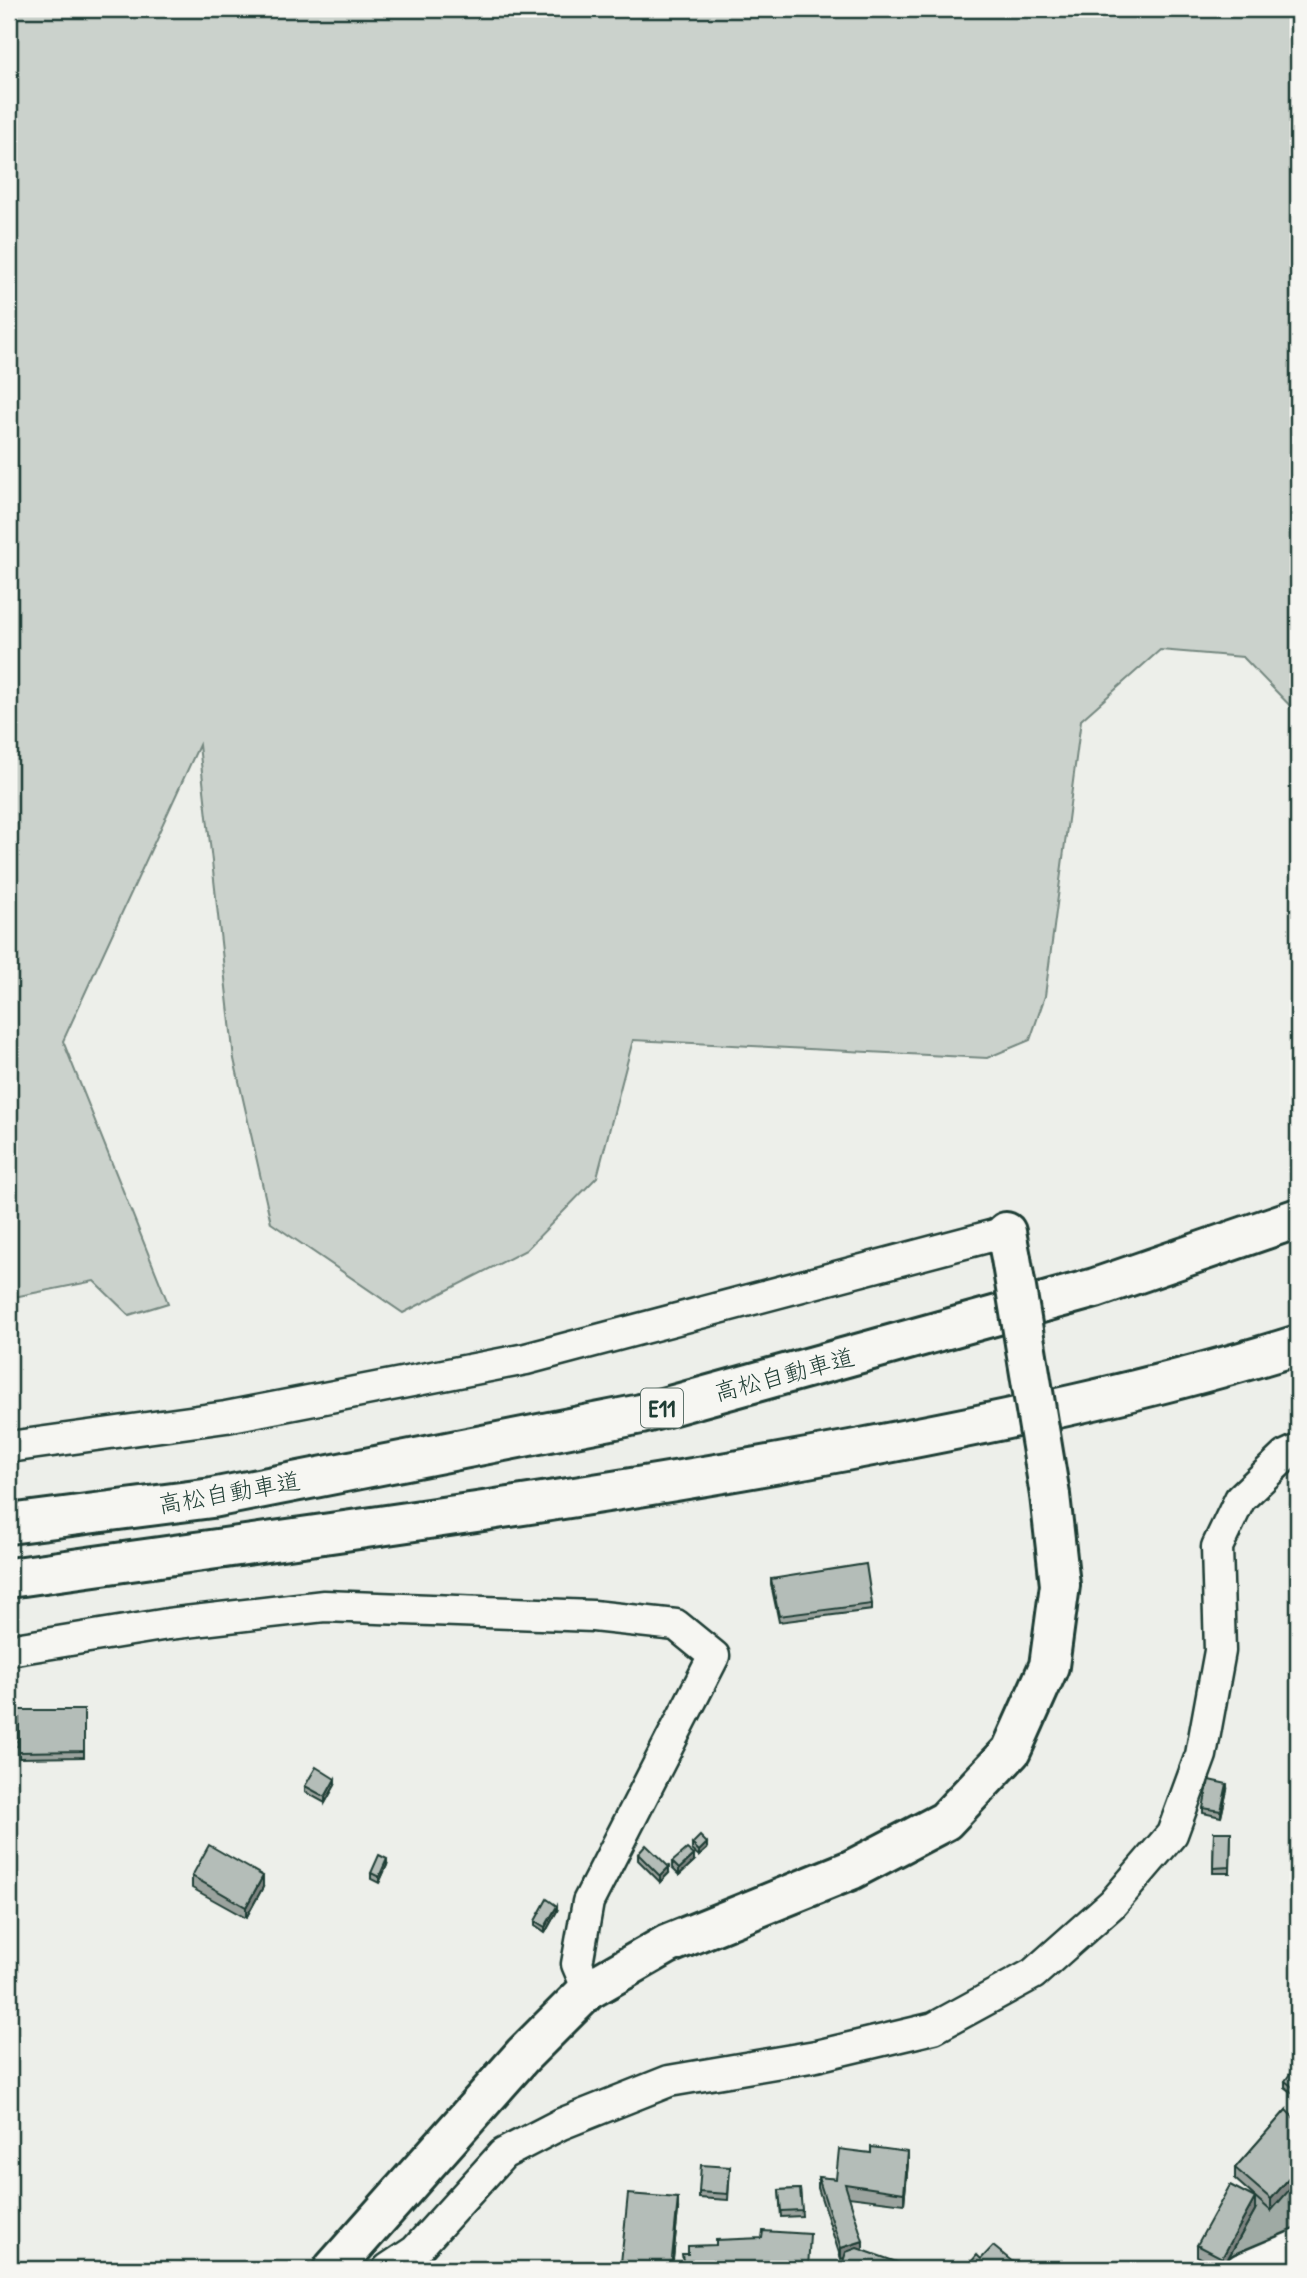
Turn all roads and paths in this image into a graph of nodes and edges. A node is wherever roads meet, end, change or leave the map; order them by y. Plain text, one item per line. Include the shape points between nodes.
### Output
1 (1298, 1218) edge
2 (1009, 1245) joint
3 (1298, 1345) edge
4 (9, 1447) edge
5 (1298, 1450) edge
6 (9, 1524) edge
7 (9, 1578) edge
8 (9, 1650) edge
9 (588, 1990) junction
10 (1298, 2245) edge
11 (333, 2269) edge
12 (388, 2269) edge
13 (1241, 2269) edge

1 - 6 main road, 高松自動車道 / E11 via 1095,1288 641,1414 212,1498
2 - 4 street via 526,1359 226,1417
2 - 9 main road, bridge via 1060,1585 1049,1666 1011,1751 945,1821 851,1870 668,1944
3 - 7 main road via 1207,1374 943,1433 672,1484
5 - 12 street via 1285,1456 1240,1499 1217,1546 1220,1651 1201,1755 1172,1834 1113,1903 1033,1974 934,2028 816,2056 669,2081 561,2124 503,2154 415,2251
8 - 9 street via 168,1624 324,1606 593,1616 676,1625 713,1656 588,1902 577,1964
9 - 11 main road via 523,2055
10 - 13 street

